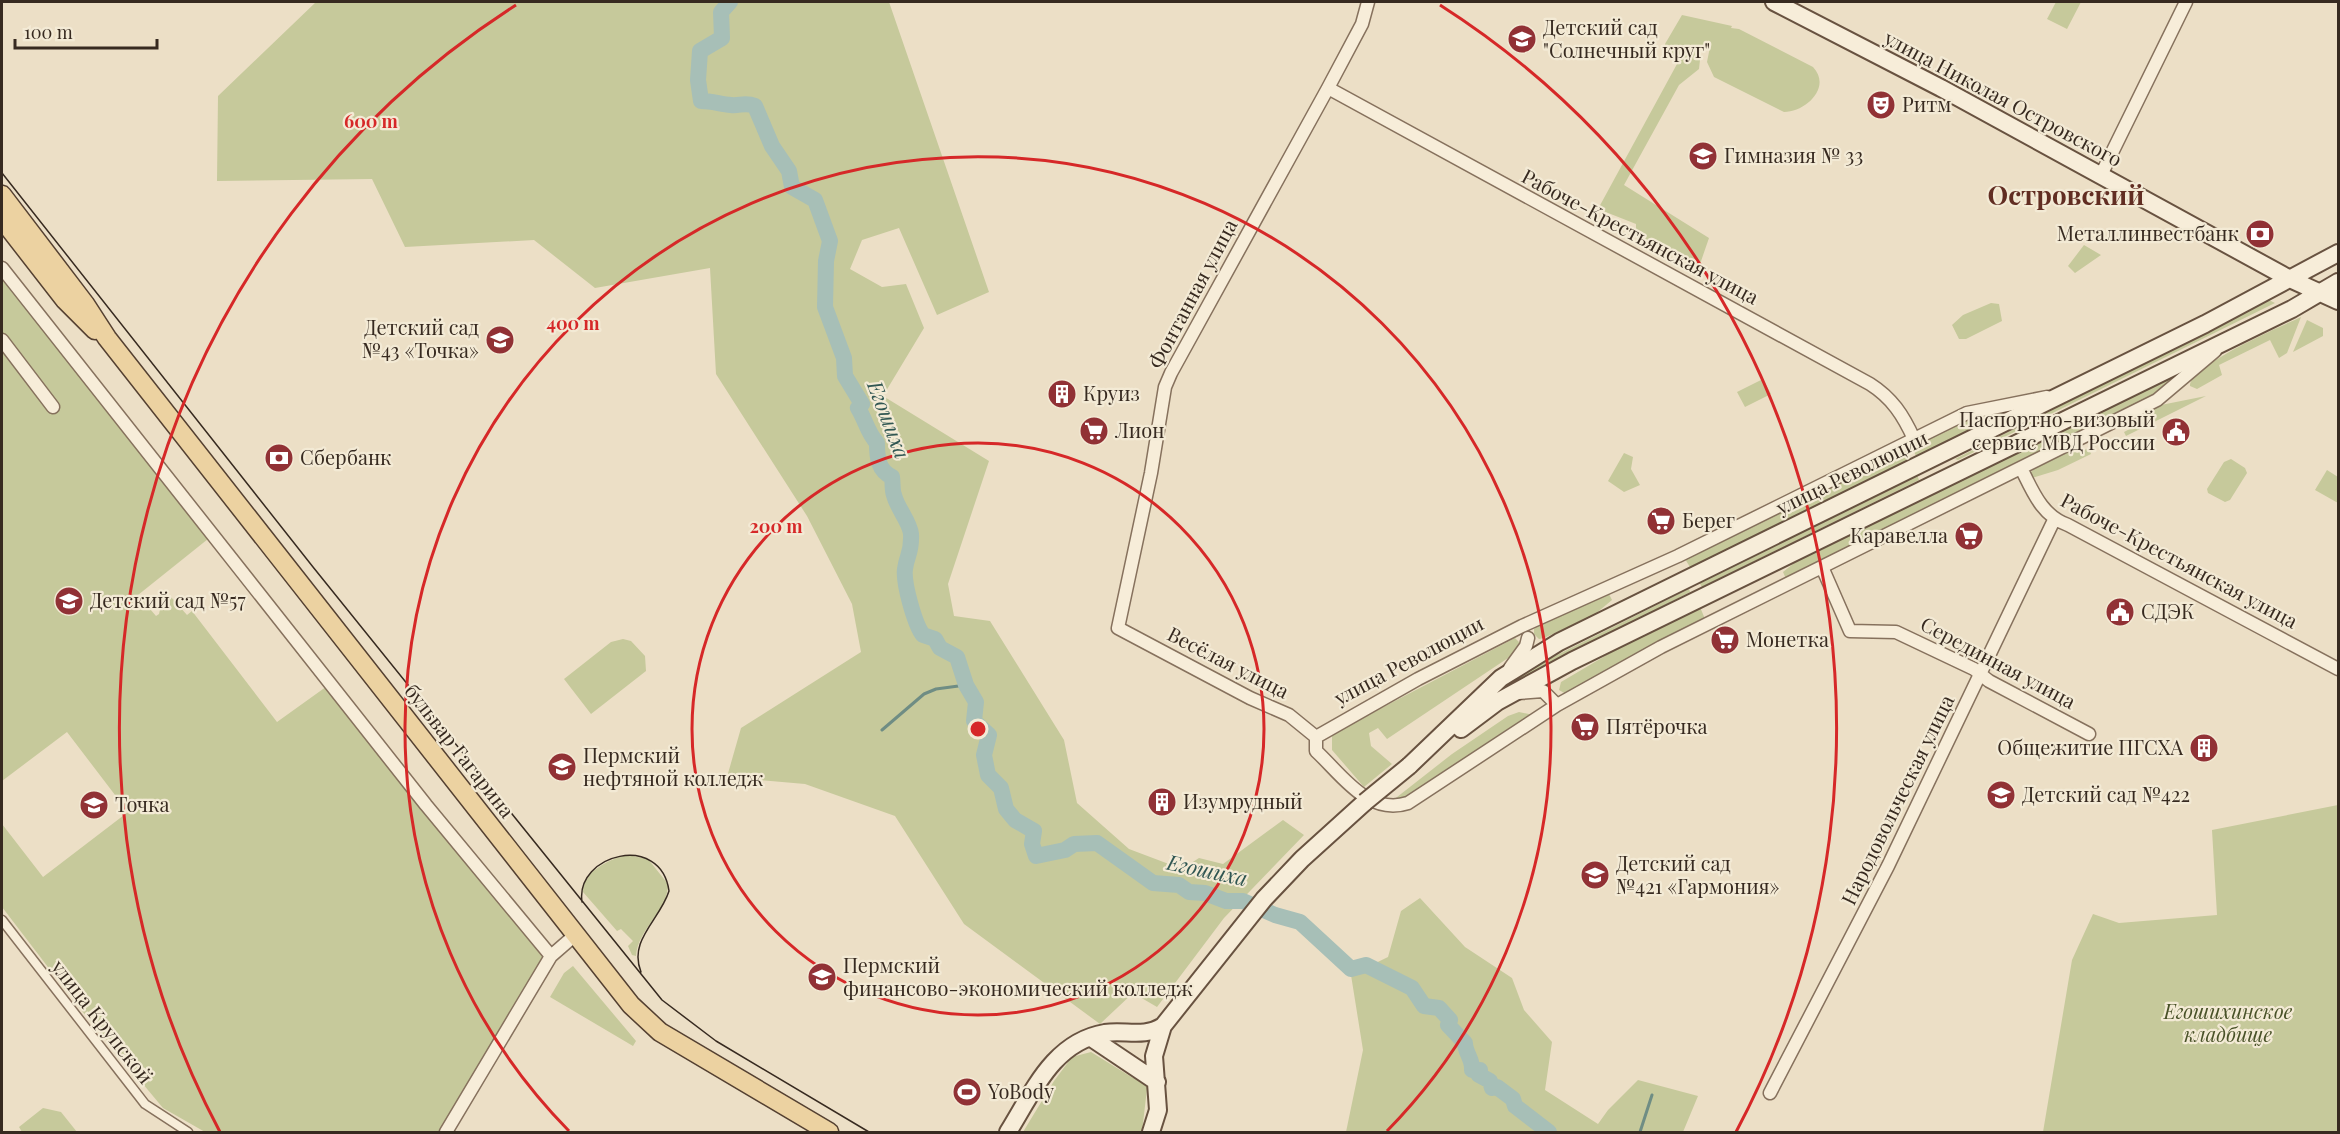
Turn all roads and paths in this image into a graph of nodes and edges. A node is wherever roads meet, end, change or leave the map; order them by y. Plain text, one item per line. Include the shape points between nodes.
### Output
1 (1368, 2) edge
2 (1774, 2) edge
3 (2186, 2) edge
4 (1328, 88) junction
5 (2101, 175) junction
6 (4, 213) edge
7 (2338, 253) edge
8 (2, 268) edge
9 (2290, 279) junction
10 (2338, 282) edge
11 (2321, 292) junction
12 (2338, 301) edge
13 (2, 340) edge
14 (2227, 340) junction
15 (2054, 396) junction
16 (53, 407) dead end
17 (1914, 439) junction
18 (1949, 448) junction
19 (2021, 468) junction
20 (1960, 469) junction
21 (2054, 520) junction
22 (1822, 567) junction
23 (1522, 626) junction
24 (1118, 628) joint
25 (1528, 638) junction
26 (1559, 642) junction
27 (1572, 661) junction
28 (2338, 669) edge
29 (1981, 675) junction
30 (1501, 678) junction
31 (1511, 694) junction
32 (1549, 695) junction
33 (1557, 705) junction
34 (2090, 734) dead end
35 (1316, 737) junction
36 (1409, 766) junction
37 (2, 921) edge
38 (574, 936) junction
39 (551, 956) junction
40 (1163, 1026) junction
41 (1090, 1037) junction
42 (1157, 1082) junction
43 (1770, 1093) dead end
44 (188, 1132) edge
45 (446, 1132) edge
46 (829, 1132) edge
47 (1008, 1132) edge
48 (1151, 1132) edge

1 - 4 street, Фонтанная улица via 1362,24
2 - 5 main road, улица Николая Островского
3 - 5 street
4 - 17 street, Рабоче-Крестьянская улица via 1870,384 1898,407
4 - 24 street, Фонтанная улица via 1169,377
5 - 9 main road, улица Николая Островского
6 - 38 main road, бульвар Гагарина via 85,304 107,338
7 - 9 main road, улица Революции
8 - 39 street via 426,805
9 - 11 main road, улица Николая Островского
9 - 15 main road, улица Революции
10 - 11 main road, улица Революции
11 - 12 main road, улица Николая Островского
11 - 14 main road, улица Революции
13 - 16 street
14 - 19 street via 2157,400
14 - 20 main road, улица Революции
15 - 17 street, улица Революции via 1967,413
15 - 18 main road, улица Революции
17 - 23 street, улица Революции via 1678,556
18 - 20 main road via 1946,461
18 - 26 main road, улица Революции
19 - 21 street, Рабоче-Крестьянская улица via 2045,513
19 - 22 street
20 - 27 main road, улица Революции
21 - 28 street, Рабоче-Крестьянская улица
21 - 29 street, Народовольческая улица
22 - 29 street, Серединная улица via 1850,631 1896,632
22 - 33 street via 1661,647
23 - 25 street
23 - 35 street, улица Революции
24 - 35 street, Весёлая улица via 1288,715
25 - 26 street via 1540,644
25 - 30 street via 1520,656
26 - 30 main road, улица Революции
27 - 31 main road, улица Революции
27 - 32 street via 1557,675
29 - 34 street, Серединная улица
29 - 43 street, Народовольческая улица via 1857,930
30 - 36 main road, улица Революции
31 - 32 street via 1543,691
31 - 36 main road, улица Революции
32 - 33 street
33 - 35 street via 1453,776 1399,806 1384,806 1365,797 1316,751
36 - 40 main road, улица Революции, bridge via 1347,817 1272,891
37 - 44 street, улица Крупской via 145,1104
38 - 39 street
38 - 46 main road, бульвар Гагарина via 631,1005 660,1032
39 - 45 street
40 - 41 main road via 1142,1034 1106,1033
40 - 42 main road, улица Революции via 1154,1056
41 - 42 main road
41 - 47 main road via 1056,1057
42 - 48 main road, улица Революции via 1158,1110

